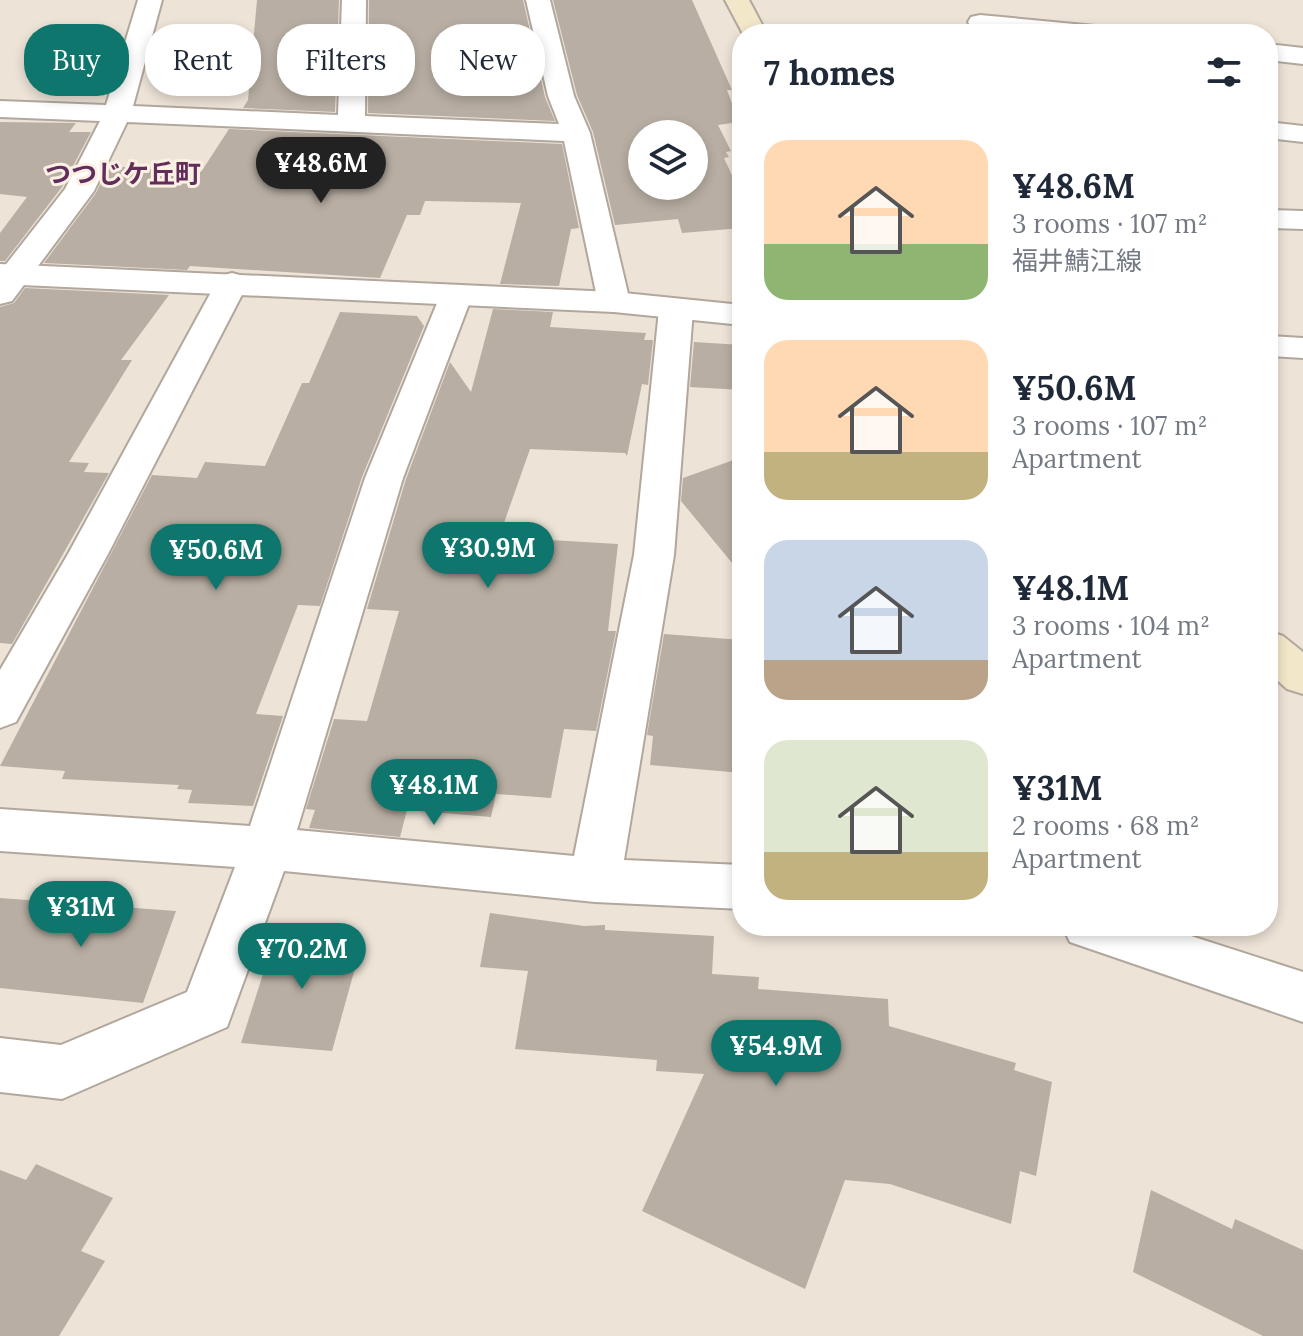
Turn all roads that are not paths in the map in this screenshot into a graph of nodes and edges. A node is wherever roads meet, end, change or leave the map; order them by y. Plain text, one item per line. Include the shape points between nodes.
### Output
1 (150, 0) edge
2 (354, 0) edge
3 (538, 0) edge
4 (737, 0) edge
5 (1032, 0) edge
6 (980, 22) dead end
7 (750, 24) edge
8 (998, 24) edge
9 (1048, 24) edge
10 (1278, 53) edge
11 (1303, 56) edge
12 (0, 109) edge
13 (117, 114) junction
14 (351, 124) junction
15 (1278, 131) edge
16 (576, 133) junction
17 (1303, 134) edge
18 (1278, 219) edge
19 (1303, 220) edge
20 (5, 281) edge
21 (232, 283) junction
22 (456, 296) junction
23 (614, 302) junction
24 (676, 310) junction
25 (732, 314) edge
26 (1278, 347) edge
27 (1303, 348) edge
28 (1278, 656) edge
29 (1303, 677) edge
30 (0, 710) edge
31 (0, 830) edge
32 (267, 848) junction
33 (595, 880) junction
34 (732, 887) edge
35 (1118, 936) edge
36 (1303, 997) edge
37 (0, 1065) edge

1 - 13 street
2 - 14 street
3 - 16 street via 561,96
4 - 7 main road
5 - 9 street
6 - 8 street
10 - 11 street
12 - 13 street
13 - 14 street
13 - 20 street via 79,191
14 - 16 street
15 - 17 street
16 - 23 street
18 - 19 street
20 - 21 street
21 - 22 street
21 - 30 street
22 - 23 street
22 - 32 street via 384,478
23 - 24 street
24 - 25 street
24 - 33 street via 654,555
26 - 27 street
28 - 29 main road
31 - 32 street
32 - 33 street
32 - 37 street via 208,1009 62,1072
33 - 34 street
35 - 36 street

